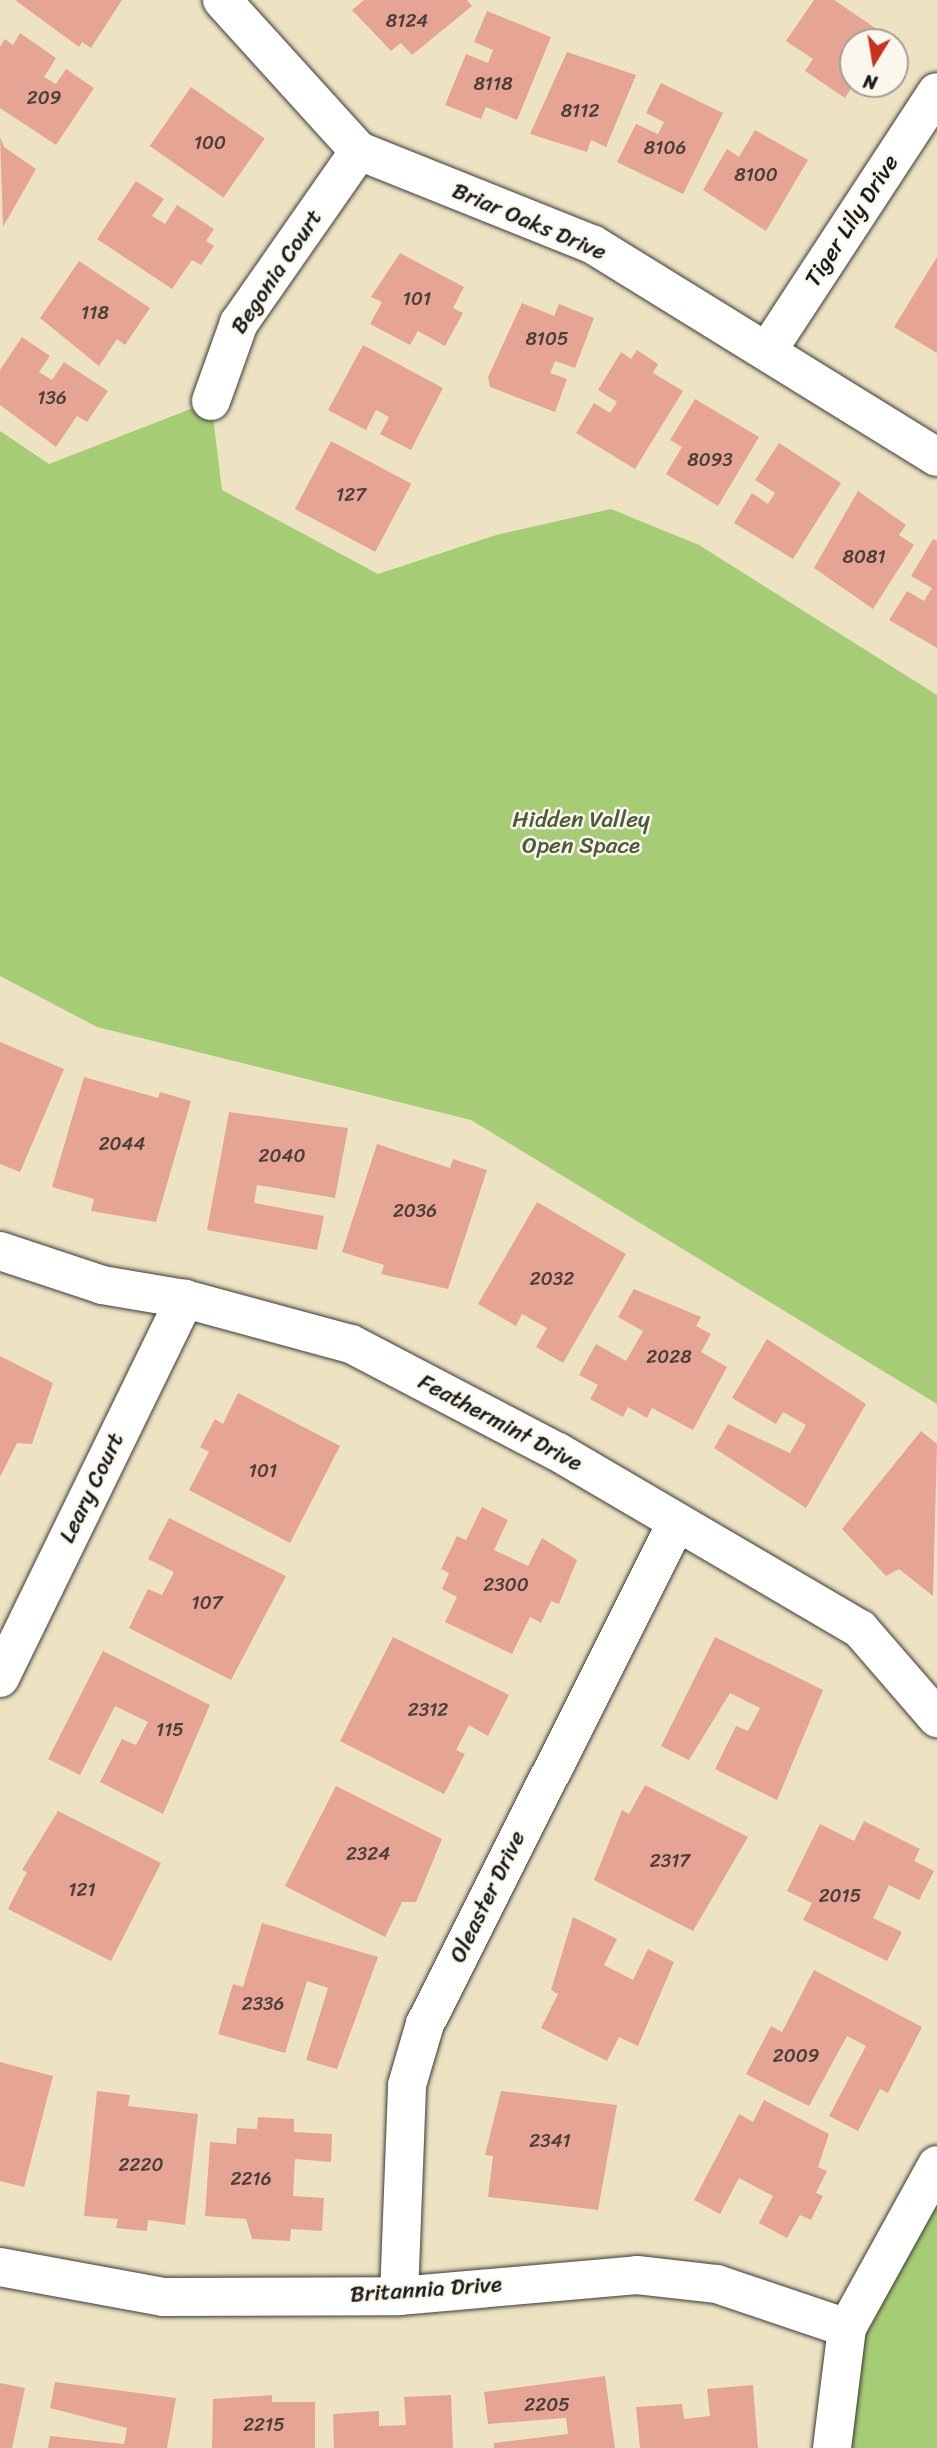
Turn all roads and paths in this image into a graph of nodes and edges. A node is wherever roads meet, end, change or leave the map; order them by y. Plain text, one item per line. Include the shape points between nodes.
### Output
1 (222, 0) edge
2 (937, 92) edge
3 (359, 151) junction
4 (768, 350) junction
5 (211, 401) dead end
6 (937, 457) edge
7 (0, 1251) edge
8 (185, 1299) junction
9 (676, 1524) junction
10 (0, 1678) edge
11 (937, 1718) edge
12 (937, 2165) edge
13 (0, 2267) edge
14 (399, 2296) junction
15 (848, 2328) junction
16 (832, 2448) edge

1 - 3 street, Briar Oaks Drive
2 - 4 street, Tiger Lily Drive
3 - 4 street, Briar Oaks Drive via 592,244
3 - 5 street, Begonia Court via 239,323
4 - 6 street, Briar Oaks Drive
7 - 8 street, Feathermint Drive via 102,1285
8 - 9 street, Feathermint Drive via 351,1344 558,1452
8 - 10 street, Leary Court
9 - 11 street, Feathermint Drive via 860,1629
9 - 14 street, Oleaster Drive via 425,2024 407,2085
12 - 15 street
13 - 14 street, Britannia Drive via 163,2297
14 - 15 street, Britannia Drive via 637,2275 717,2284
15 - 16 street

